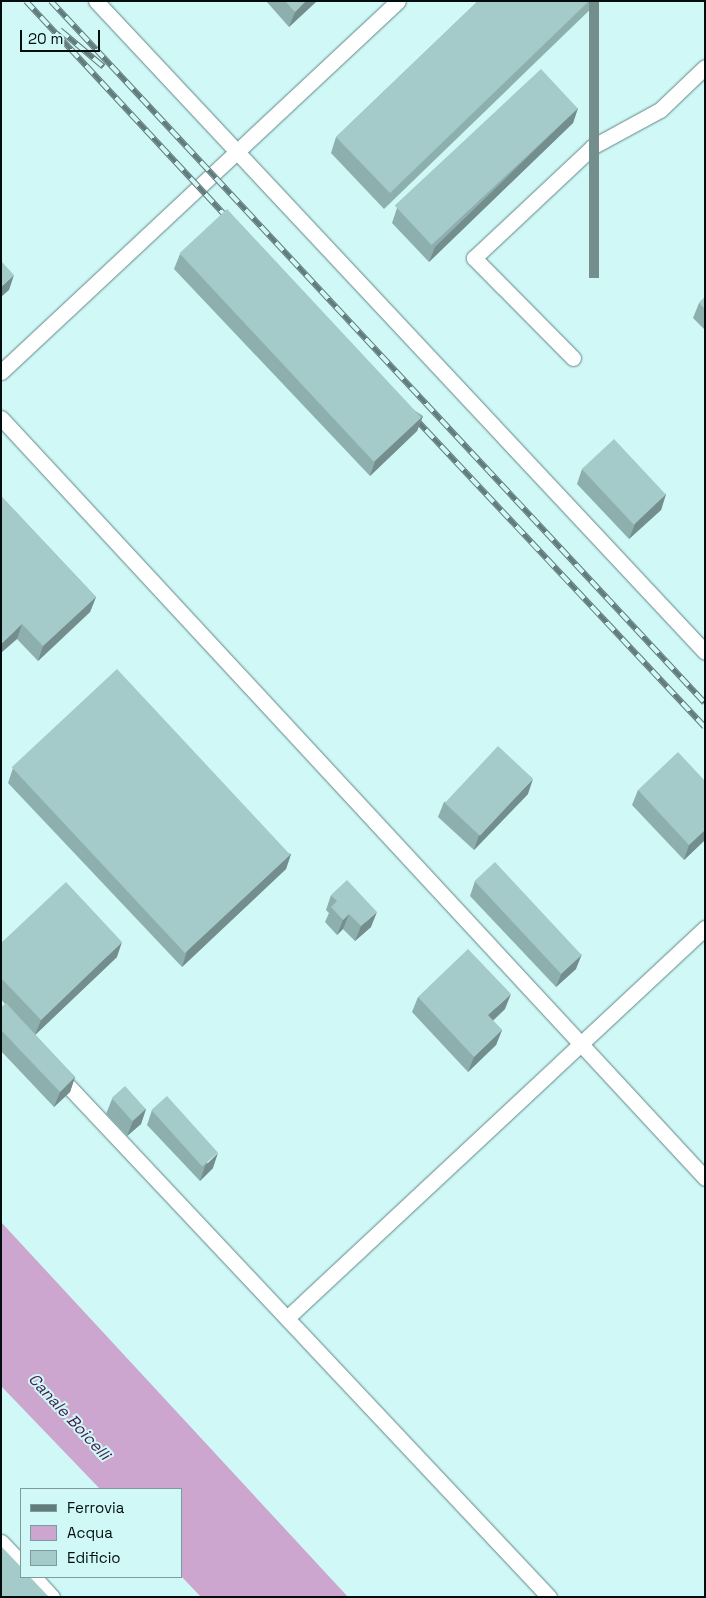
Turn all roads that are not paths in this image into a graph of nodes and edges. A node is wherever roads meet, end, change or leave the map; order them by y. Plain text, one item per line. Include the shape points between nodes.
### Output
1 (96, 1) edge
2 (398, 1) edge
3 (705, 67) edge
4 (237, 152) junction
5 (573, 358) dead end
6 (1, 372) edge
7 (1, 418) edge
8 (705, 652) edge
9 (705, 928) edge
10 (582, 1042) junction
11 (49, 1065) edge
12 (705, 1178) edge
13 (287, 1318) junction
14 (1, 1542) edge
15 (20, 1562) edge
16 (35, 1578) edge
17 (52, 1597) edge
18 (549, 1597) edge

1 - 4 lane
2 - 4 lane
3 - 5 lane via 660,110 592,147 474,258
4 - 6 lane
4 - 8 lane
7 - 10 lane
9 - 10 lane
10 - 12 lane
10 - 13 lane
11 - 13 lane
13 - 18 lane
14 - 15 lane
16 - 17 lane

